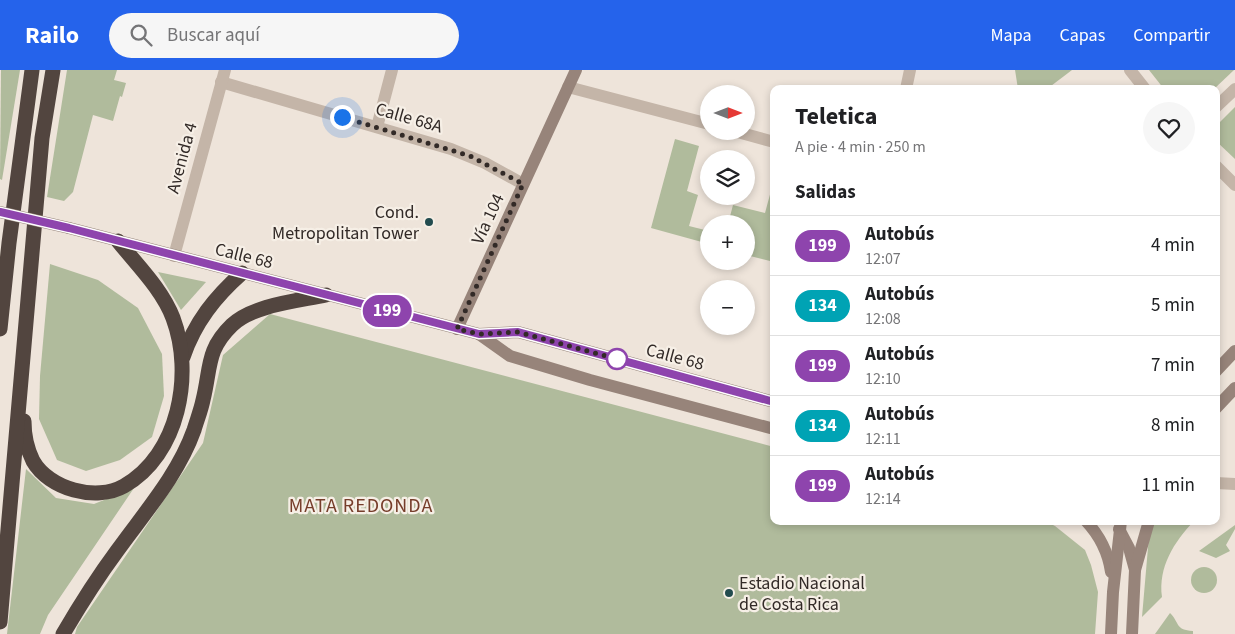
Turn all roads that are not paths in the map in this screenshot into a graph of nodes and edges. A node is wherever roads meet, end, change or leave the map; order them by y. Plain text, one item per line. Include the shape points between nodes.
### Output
1 (32, 70) edge
2 (53, 70) edge
3 (392, 70) edge
4 (576, 70) edge
5 (910, 70) edge
6 (1130, 70) edge
7 (223, 76) edge
8 (907, 85) edge
9 (1142, 85) edge
10 (568, 87) junction
11 (1235, 89) edge
12 (1220, 103) edge
13 (700, 122) edge
14 (377, 127) junction
15 (755, 137) edge
16 (770, 141) edge
17 (1220, 170) edge
18 (523, 184) junction
19 (1235, 185) edge
20 (0, 212) edge
21 (118, 241) junction
22 (174, 256) junction
23 (242, 273) junction
24 (326, 295) junction
25 (0, 329) edge
26 (457, 329) junction
27 (479, 334) junction
28 (25, 335) junction
29 (1235, 351) edge
30 (182, 361) junction
31 (1220, 368) edge
32 (1235, 388) edge
33 (770, 401) edge
34 (1220, 404) edge
35 (770, 429) edge
36 (1220, 483) edge
37 (1235, 484) edge
38 (1090, 525) edge
39 (1118, 525) edge
40 (1118, 525) edge
41 (1147, 525) edge
42 (1135, 570) junction
43 (1113, 592) junction
44 (0, 622) edge
45 (63, 634) edge
46 (1111, 634) edge
47 (1132, 634) edge

1 - 25 highway
2 - 28 highway via 42,138
3 - 14 street
4 - 10 main road, Vía 104
5 - 8 street
6 - 9 street
7 - 14 street, Calle 68A
7 - 22 street, Avenida 4
10 - 13 street
10 - 18 main road, Vía 104
11 - 12 street
14 - 18 street, Calle 68A via 470,156
15 - 16 street
17 - 19 street
18 - 26 main road, Vía 104
20 - 21 main road, Calle 68, bridge
21 - 22 main road, Calle 68
21 - 30 highway via 162,296 173,316 180,338
22 - 23 main road, Calle 68
23 - 24 main road, Calle 68
23 - 30 highway via 198,322
24 - 26 main road, Calle 68
24 - 45 highway via 254,312 234,323 220,338 212,352 196,424 180,462 93,584
26 - 27 main road, Calle 68
27 - 33 main road, Calle 68 via 518,332
27 - 35 main road, Calle 68 via 510,356
28 - 30 highway via 24,429 28,447 34,462 46,476 82,492 101,493 123,487 144,472 165,445 176,415
28 - 44 highway
29 - 31 main road
32 - 34 main road
36 - 37 street
38 - 43 main road via 1109,557
39 - 43 main road
40 - 42 main road
41 - 42 main road
42 - 47 main road
43 - 46 main road

